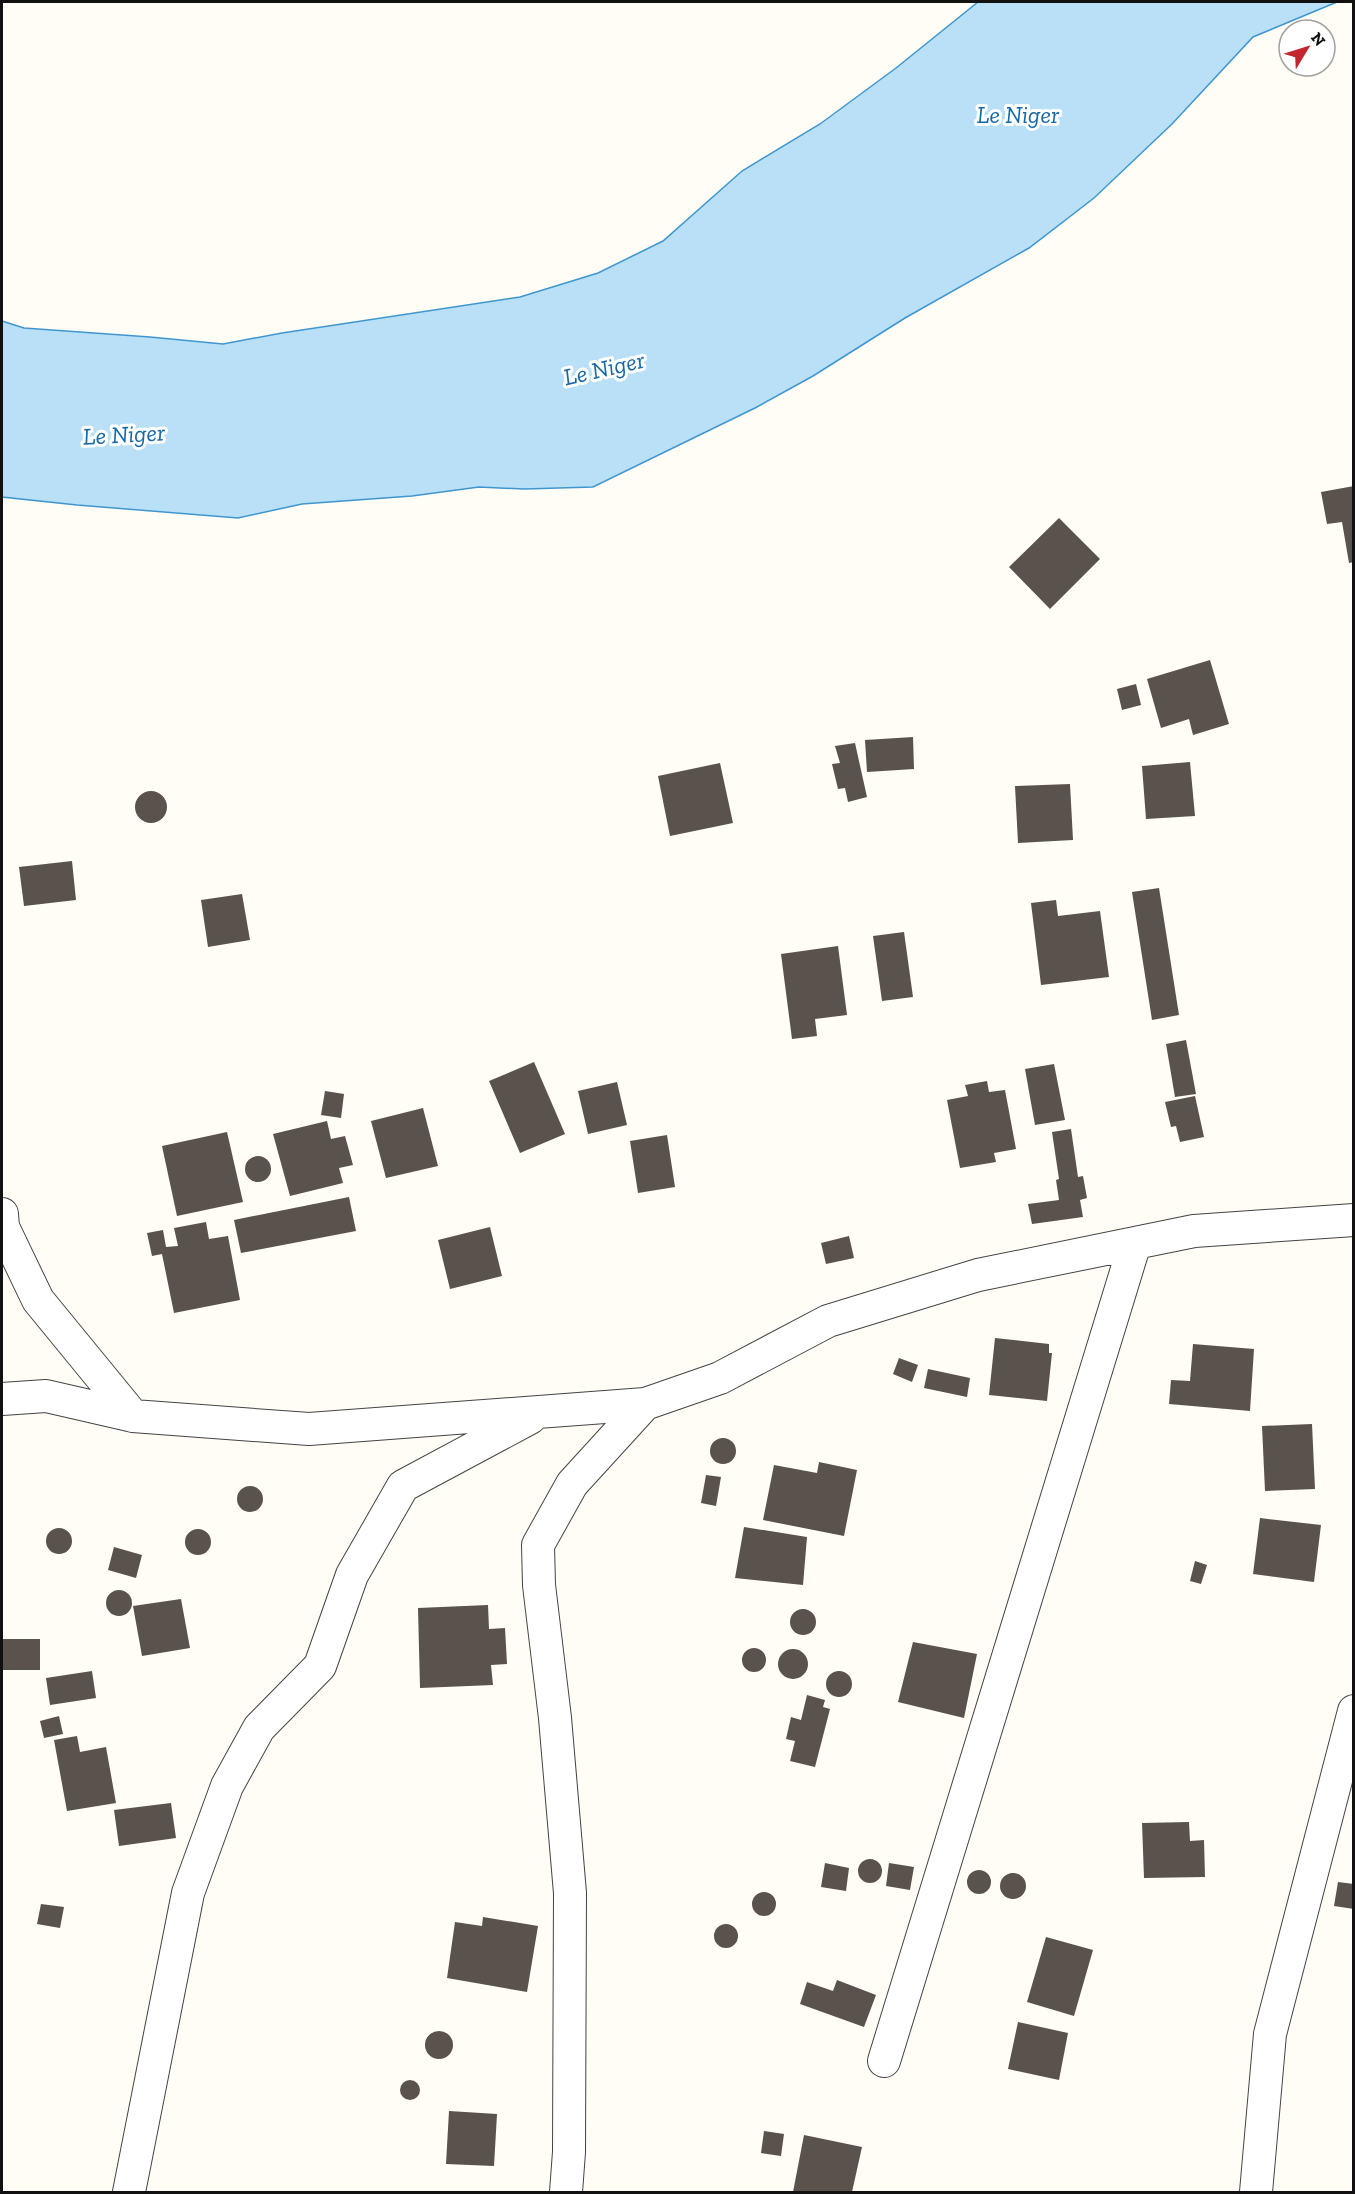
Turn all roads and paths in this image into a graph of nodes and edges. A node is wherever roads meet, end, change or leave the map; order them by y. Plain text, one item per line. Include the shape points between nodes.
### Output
1 (2, 1214) edge
2 (1353, 1220) edge
3 (1135, 1243) junction
4 (2, 1399) edge
5 (645, 1404) junction
6 (542, 1412) junction
7 (133, 1416) junction
8 (1353, 1711) edge
9 (884, 2061) dead end
10 (129, 2193) edge
11 (566, 2193) edge
12 (1256, 2193) edge

1 - 7 street via 3,1227 38,1300
2 - 3 street via 1194,1231
3 - 5 street via 978,1275 828,1321 720,1378
3 - 9 street
4 - 7 street via 46,1396
5 - 6 street
5 - 11 street via 572,1484 538,1545 570,1893
6 - 7 street via 309,1429
6 - 10 street via 403,1486 352,1575 320,1666 260,1728 227,1786 188,1893
8 - 12 street via 1270,2034

